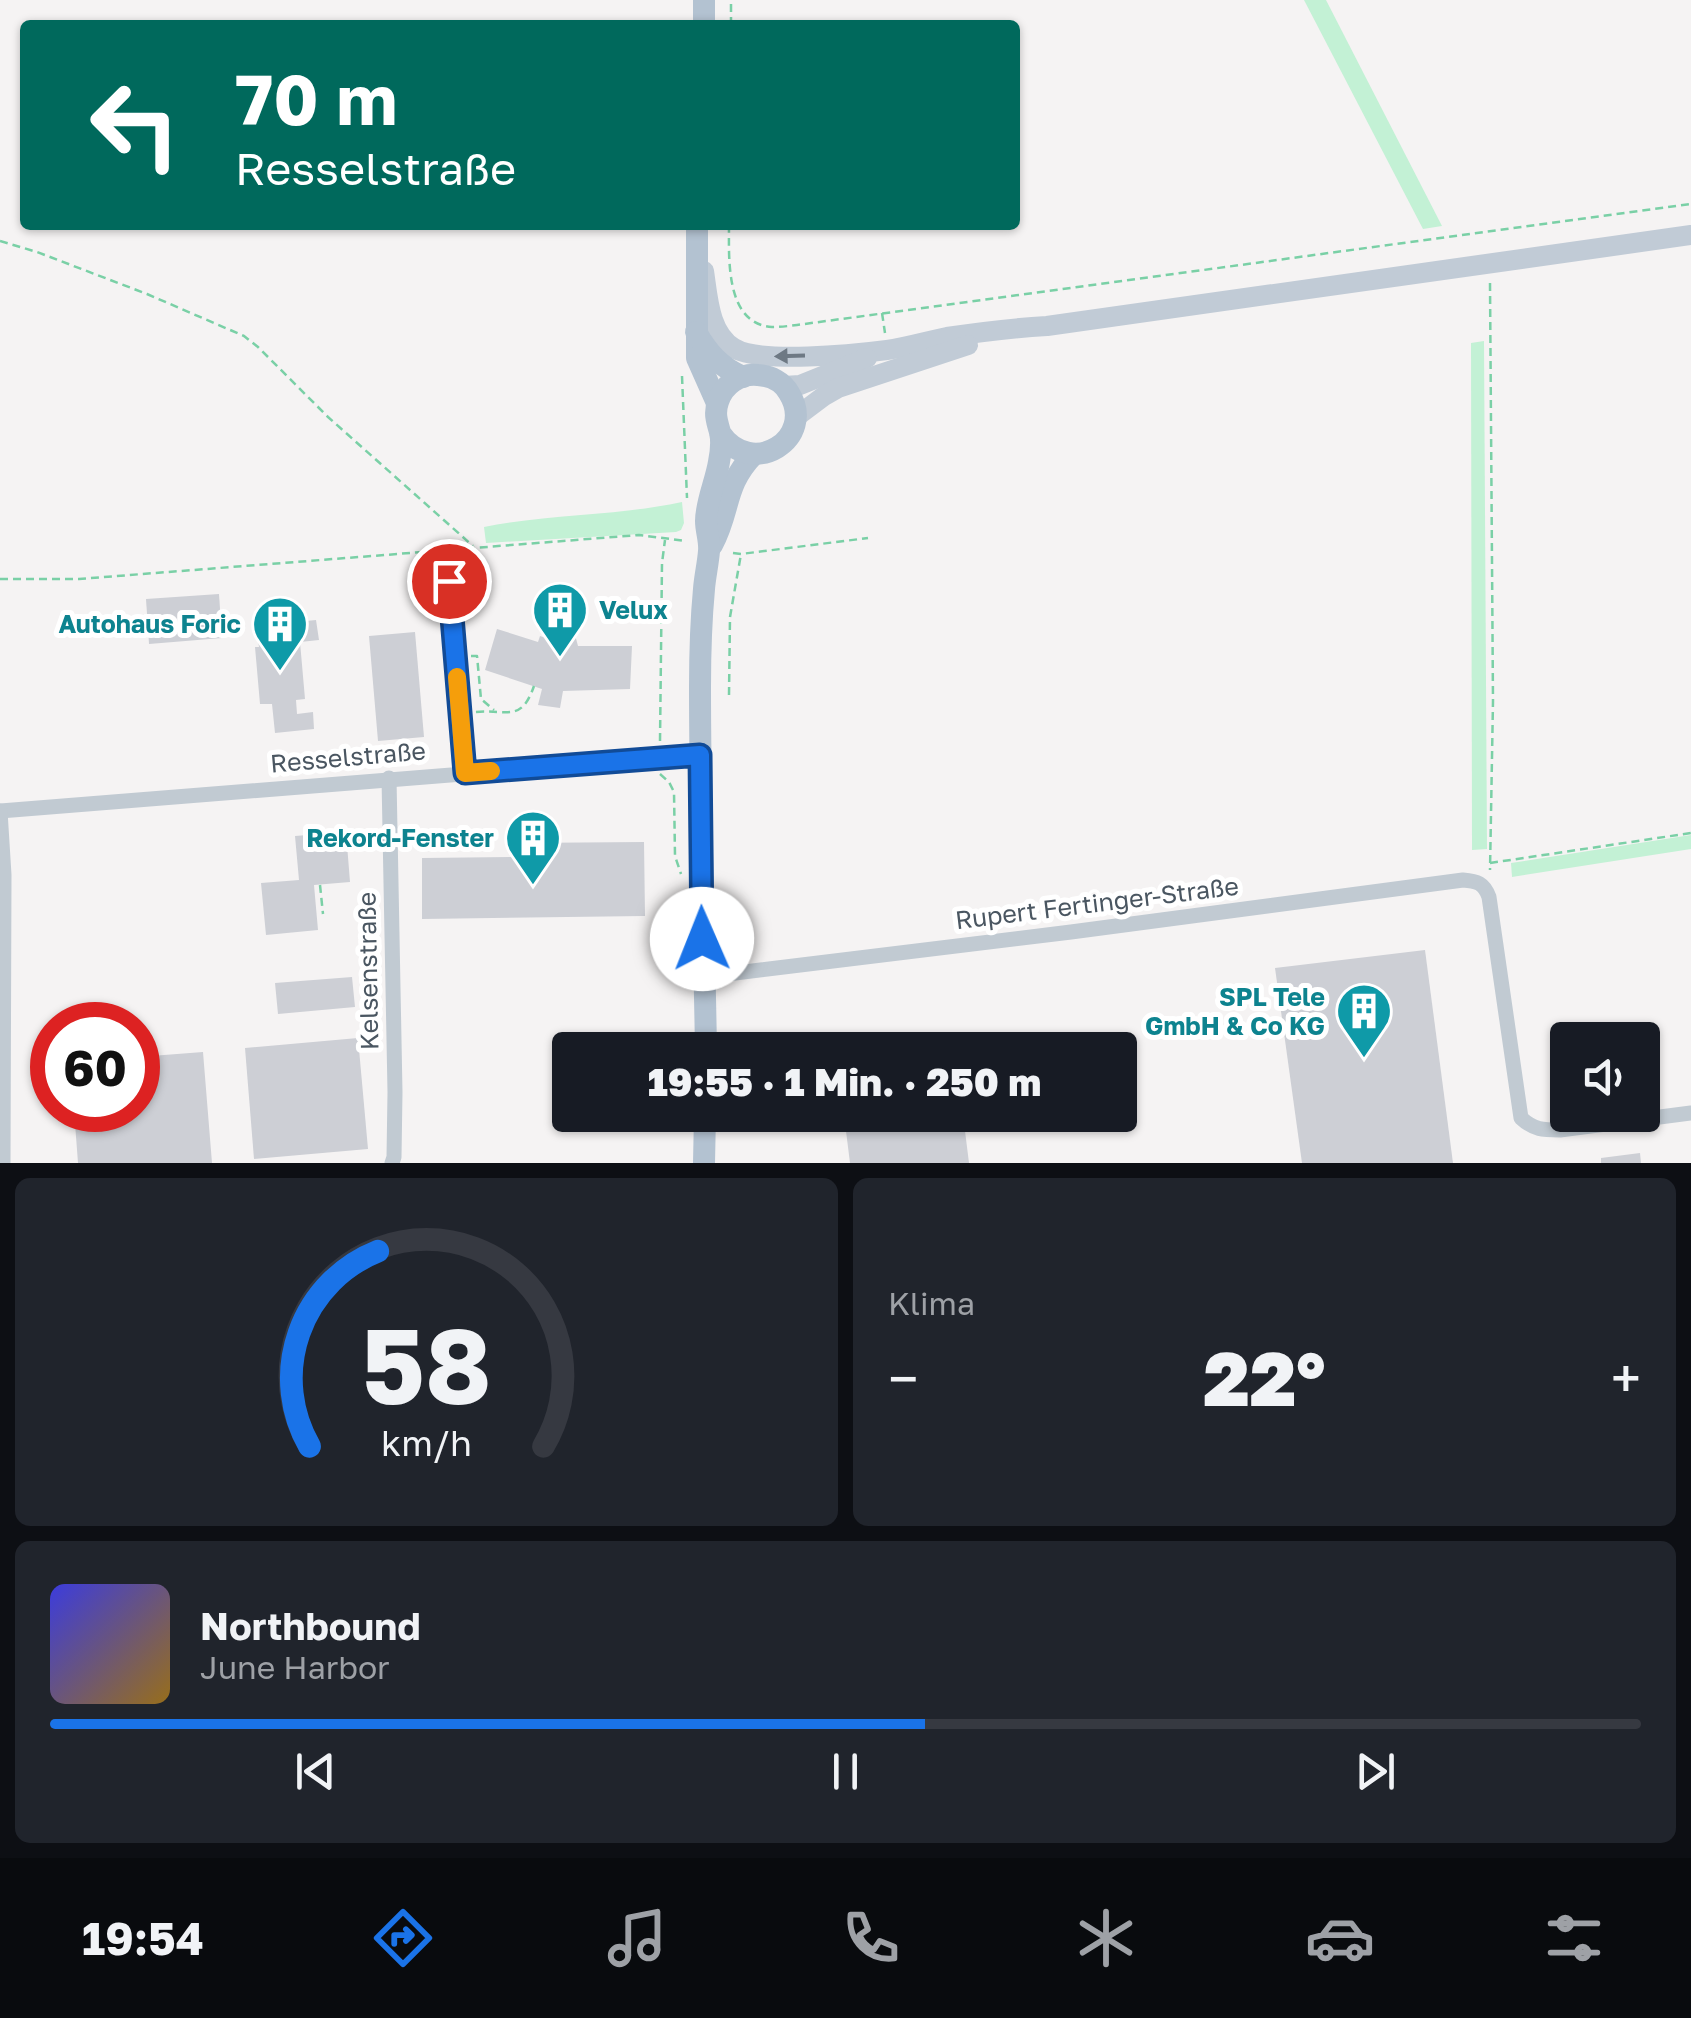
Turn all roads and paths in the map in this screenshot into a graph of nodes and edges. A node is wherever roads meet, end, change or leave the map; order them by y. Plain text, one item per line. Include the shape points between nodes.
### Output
1 (1691, 204) edge
2 (697, 230) edge
3 (698, 230) edge
4 (730, 230) edge
5 (1691, 235) edge
6 (0, 241) edge
7 (1490, 263) junction
8 (1047, 326) junction
9 (696, 330) junction
10 (888, 350) junction
11 (681, 366) dead end
12 (743, 376) junction
13 (784, 386) junction
14 (717, 403) junction
15 (796, 416) junction
16 (720, 433) junction
17 (754, 454) junction
18 (688, 510) dead end
19 (868, 538) dead end
20 (474, 547) junction
21 (710, 549) junction
22 (741, 554) junction
23 (0, 579) edge
24 (449, 581) dead end
25 (455, 657) junction
26 (534, 686) dead end
27 (729, 696) dead end
28 (495, 710) junction
29 (460, 713) junction
30 (700, 755) junction
31 (659, 757) junction
32 (465, 773) junction
33 (389, 778) junction
34 (0, 811) edge
35 (1691, 832) edge
36 (1490, 863) junction
37 (684, 882) dead end
38 (320, 885) dead end
39 (1486, 891) junction
40 (323, 914) dead end
41 (703, 978) junction
42 (705, 1032) edge
43 (1691, 1112) edge
44 (705, 1132) edge
45 (3, 1163) edge
46 (392, 1163) edge
47 (704, 1163) edge

1 - 4 path via 770,327 749,318 736,297
2 - 9 main road
10 -> 3 main road via 770,356 733,348 713,320
5 - 7 main road
6 - 20 path via 244,336
7 - 8 main road
7 - 36 path
8 - 10 main road
8 - 15 main road via 865,378
9 - 12 main road via 719,363
9 - 14 main road via 697,358
10 - 13 main road
11 - 18 path
12 - 13 main road via 769,377
12 - 14 main road
13 - 15 main road
14 - 16 main road
15 - 17 main road via 779,447
16 - 17 main road via 739,451
16 - 21 main road via 706,518
17 - 21 main road via 733,482
19 - 22 path
20 - 23 path via 68,580
20 - 31 path via 665,538
21 - 22 path
21 - 30 main road
22 - 27 path via 730,616
24 - 25 street
25 - 28 path via 477,656 481,699
25 - 29 street
26 - 28 path via 522,708
28 - 29 path
29 - 32 street
30 - 31 street, Resselstraße
30 - 41 main road
31 - 32 street, Resselstraße
31 - 37 path via 660,776 674,792 674,856
32 - 33 street, Resselstraße
33 - 34 street, Resselstraße
33 - 46 street, Kelsenstraße
34 - 45 street
35 - 36 path
36 - 39 path
38 - 40 path
39 - 41 street, Rupert Fertinger-Straße via 1463,880
39 - 43 street via 1522,1118 1541,1130 1560,1130
41 - 42 main road
44 - 47 main road

